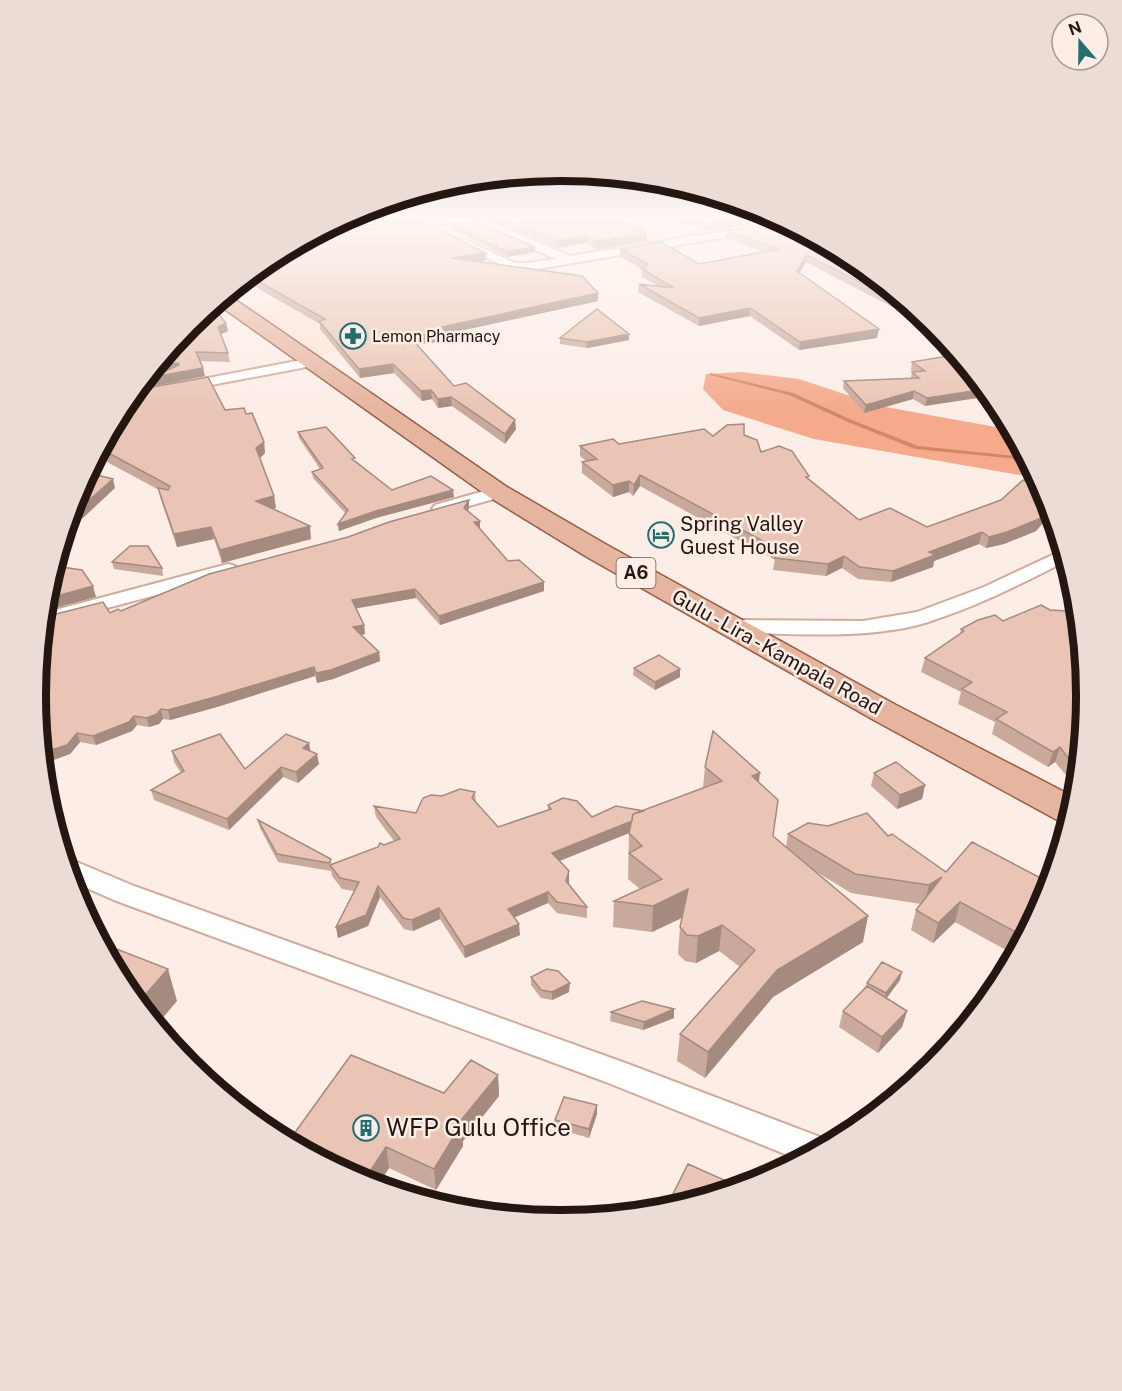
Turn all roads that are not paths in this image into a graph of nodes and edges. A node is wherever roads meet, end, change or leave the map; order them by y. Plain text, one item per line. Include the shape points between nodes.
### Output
1 (229, 303) edge
2 (312, 362) junction
3 (144, 394) edge
4 (498, 492) junction
5 (424, 513) edge
6 (1057, 558) edge
7 (250, 564) edge
8 (53, 617) edge
9 (732, 626) junction
10 (1063, 807) edge
11 (78, 873) edge
12 (806, 1148) edge

1 - 2 main road, Gulu - Lira - Kampala Road / A6
2 - 3 street
2 - 4 main road, Gulu - Lira - Kampala Road / A6
4 - 5 street
4 - 9 main road, Gulu - Lira - Kampala Road / A6
6 - 9 street via 991,591 921,618 863,627
7 - 8 street
9 - 10 main road, Gulu - Lira - Kampala Road / A6
11 - 12 street via 135,897 617,1073

